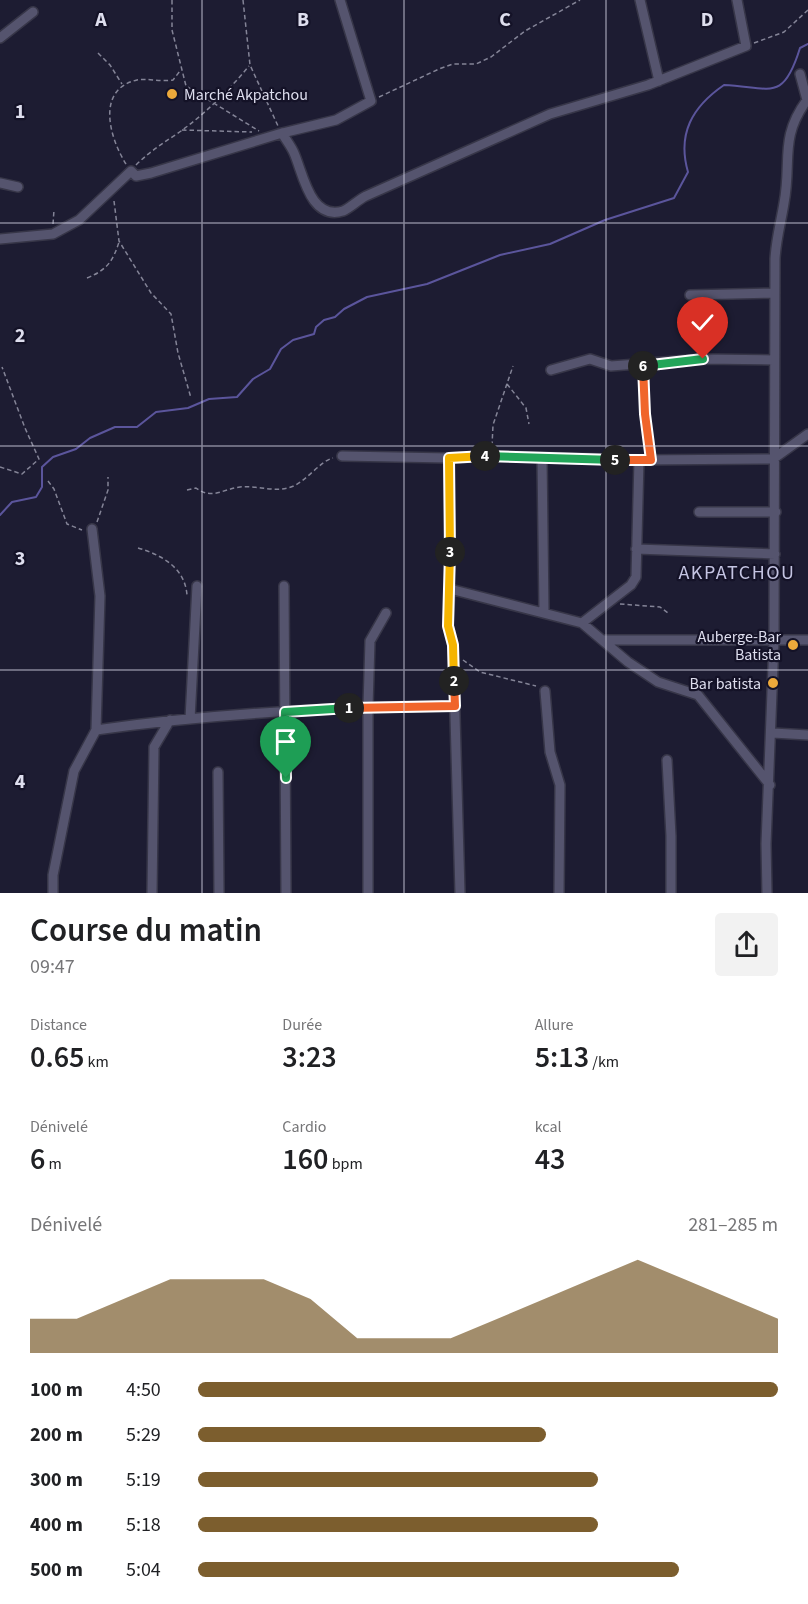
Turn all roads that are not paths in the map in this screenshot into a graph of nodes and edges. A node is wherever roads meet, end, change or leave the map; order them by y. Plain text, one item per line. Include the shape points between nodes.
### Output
1 (340, 0) edge
2 (640, 0) edge
3 (737, 0) edge
4 (33, 12) dead end
5 (0, 38) edge
6 (800, 74) dead end
7 (659, 81) junction
8 (808, 100) edge
9 (282, 133) junction
10 (0, 183) edge
11 (18, 186) dead end
12 (0, 239) edge
13 (775, 292) junction
14 (690, 295) dead end
15 (774, 360) junction
16 (550, 370) dead end
17 (808, 434) edge
18 (342, 456) road end
19 (542, 458) junction
20 (773, 459) junction
21 (639, 460) junction
22 (699, 512) dead end
23 (776, 512) junction
24 (92, 533) road end
25 (636, 549) junction
26 (775, 554) junction
27 (197, 585) dead end
28 (284, 586) dead end
29 (544, 611) junction
30 (386, 613) dead end
31 (582, 623) junction
32 (602, 640) junction
33 (808, 640) edge
34 (774, 641) junction
35 (545, 691) road end
36 (368, 706) junction
37 (455, 706) junction
38 (285, 712) junction
39 (190, 719) junction
40 (170, 720) junction
41 (96, 730) junction
42 (773, 733) junction
43 (808, 735) edge
44 (667, 760) dead end
45 (218, 772) dead end
46 (770, 785) junction
47 (53, 893) edge
48 (152, 893) edge
49 (219, 893) edge
50 (286, 893) edge
51 (368, 893) edge
52 (460, 893) edge
53 (559, 893) edge
54 (671, 893) edge
55 (766, 893) edge

1 - 9 street via 371,100 336,120
2 - 7 street
3 - 7 street via 746,46
4 - 5 street
6 - 8 street
7 - 9 street via 550,114 366,196 344,210 321,207 311,197 294,150
8 - 13 street via 794,118 786,153 785,202 776,238
9 - 12 street via 151,173 136,176 131,171 79,220 53,234
10 - 11 street
13 - 14 street
13 - 15 street
15 - 16 street via 703,359 611,366 590,359
15 - 20 street
17 - 20 street
18 - 19 street
19 - 21 street
19 - 29 street
20 - 21 street
20 - 23 street
21 - 25 street
22 - 23 street
23 - 26 street
24 - 41 street via 100,596
25 - 26 street
25 - 31 street via 634,581
26 - 34 street
27 - 39 street
28 - 38 street
29 - 31 street
29 - 37 street via 450,589 448,626 453,645
30 - 36 street via 370,641
31 - 32 street
32 - 34 street
32 - 46 street via 658,682 698,695
33 - 34 street
34 - 42 street
35 - 53 street via 550,752 560,786
36 - 37 street
36 - 38 street
36 - 51 street
37 - 52 street
38 - 39 street
38 - 50 street
39 - 40 street
40 - 41 street
40 - 48 street via 154,747
41 - 47 street via 74,771 53,875
42 - 43 street
42 - 46 street
44 - 54 street
45 - 49 street
46 - 55 street

